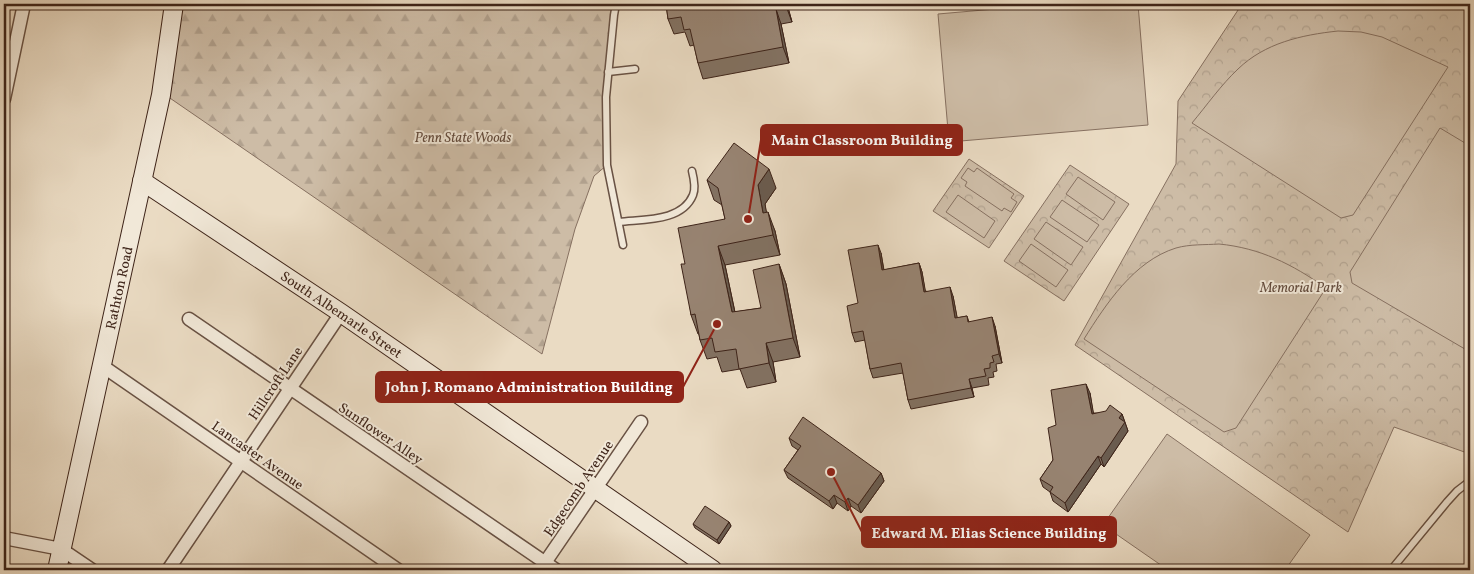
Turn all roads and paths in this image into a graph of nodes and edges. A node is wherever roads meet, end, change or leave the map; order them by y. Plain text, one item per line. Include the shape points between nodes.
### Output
1 (24, 4) edge
2 (174, 4) edge
3 (616, 4) edge
4 (634, 69) dead end
5 (608, 72) junction
6 (4, 99) edge
7 (692, 171) dead end
8 (142, 181) junction
9 (619, 222) junction
10 (624, 245) dead end
11 (341, 313) junction
12 (189, 319) dead end
13 (101, 365) junction
14 (290, 389) junction
15 (641, 422) dead end
16 (241, 461) junction
17 (1470, 481) edge
18 (595, 489) junction
19 (4, 538) edge
20 (62, 549) junction
21 (542, 566) edge
22 (57, 570) edge
23 (92, 570) edge
24 (168, 570) edge
25 (398, 570) edge
26 (556, 570) edge
27 (713, 570) edge
28 (1392, 570) edge

1 - 6 street
2 - 8 street, Rathton Road via 161,95
3 - 5 lane
4 - 5 lane
5 - 9 lane via 608,166
7 - 9 lane via 694,194 682,210 660,217
8 - 11 street, South Albemarle Street
8 - 13 street, Rathton Road
9 - 10 lane
11 - 14 street, Hillcroft Lane
11 - 18 street, South Albemarle Street
12 - 14 street, Sunflower Alley
13 - 16 street, Lancaster Avenue
13 - 20 street, Rathton Road
14 - 16 street, Hillcroft Lane
14 - 21 street, Sunflower Alley
15 - 18 street, Edgecomb Avenue
16 - 24 street, Hillcroft Lane
16 - 25 street, Lancaster Avenue
17 - 28 lane via 1456,491
18 - 21 street, Edgecomb Avenue
18 - 27 street, South Albemarle Street
19 - 20 street
20 - 22 street, Rathton Road
20 - 23 street
21 - 26 street, Sunflower Alley

